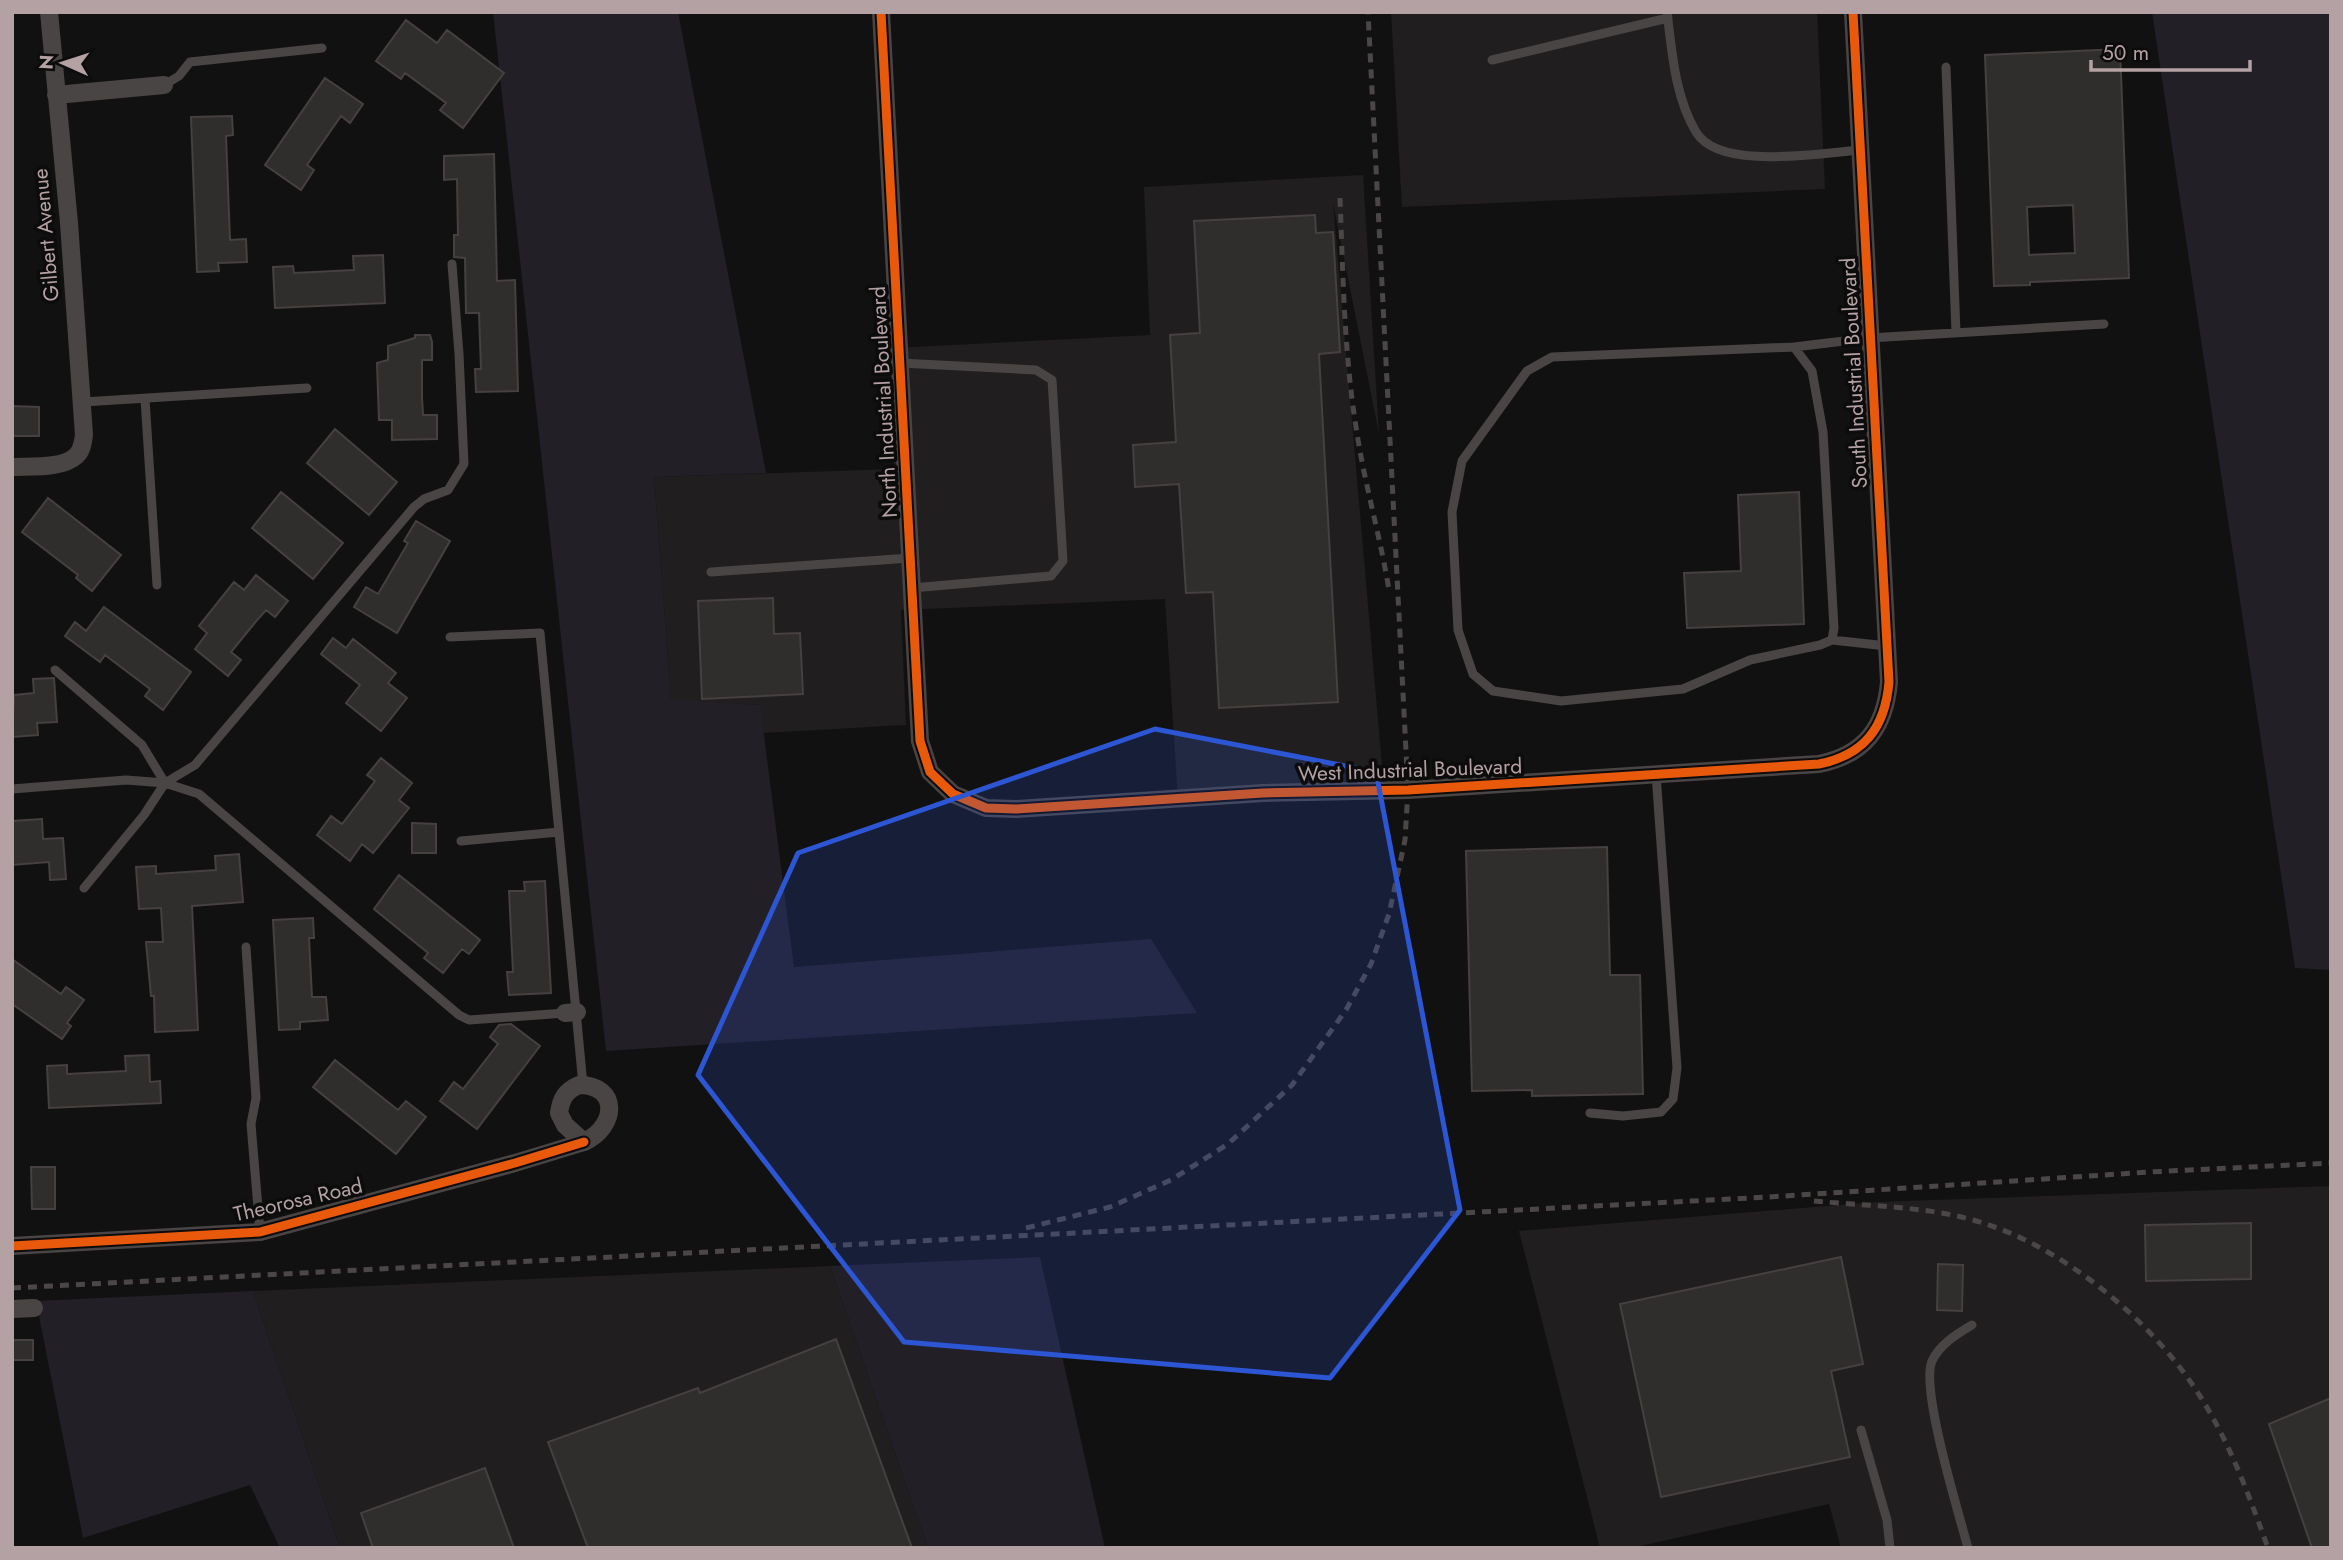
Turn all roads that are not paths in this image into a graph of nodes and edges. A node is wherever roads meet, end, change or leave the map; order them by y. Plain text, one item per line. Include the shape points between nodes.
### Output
1 (49, 12) edge
2 (881, 12) edge
3 (1853, 12) edge
4 (1667, 15) edge
5 (322, 48) dead end
6 (1492, 60) dead end
7 (1946, 67) dead end
8 (164, 85) joint
9 (56, 94) junction
10 (1860, 150) junction
11 (452, 264) dead end
12 (2104, 324) dead end
13 (1956, 333) junction
14 (1869, 338) junction
15 (1794, 346) junction
16 (900, 363) junction
17 (307, 388) dead end
18 (145, 399) junction
19 (83, 402) junction
20 (12, 467) edge
21 (910, 558) junction
22 (711, 572) dead end
23 (157, 585) dead end
24 (912, 589) junction
25 (450, 637) dead end
26 (1832, 640) junction
27 (1887, 646) junction
28 (55, 670) dead end
29 (1876, 729) joint
30 (1656, 774) junction
31 (165, 783) junction
32 (941, 783) joint
33 (12, 789) edge
34 (559, 832) junction
35 (461, 841) dead end
36 (84, 887) dead end
37 (246, 947) dead end
38 (571, 1013) junction
39 (583, 1085) junction
40 (1590, 1112) dead end
41 (584, 1142) junction
42 (260, 1231) junction
43 (12, 1246) edge
44 (34, 1308) dead end
45 (12, 1309) edge
46 (1972, 1325) dead end
47 (1860, 1430) dead end
48 (1890, 1548) edge
49 (1968, 1548) edge

1 - 9 street, Gilbert Avenue
2 - 16 street, North Industrial Boulevard
3 - 10 street, South Industrial Boulevard
4 - 6 lane
4 - 10 lane via 1681,100 1697,134 1717,150 1746,158
5 - 8 lane via 190,62
7 - 13 lane
8 - 9 street
9 - 19 street, Gilbert Avenue
10 - 14 street, South Industrial Boulevard
11 - 31 lane via 464,464 448,490 414,507 195,765
12 - 13 lane
13 - 14 lane
14 - 15 lane
14 - 27 street, South Industrial Boulevard
15 - 26 lane via 1812,371 1823,432
15 - 26 lane via 1552,357 1527,371 1462,461 1452,512 1458,630 1473,674 1493,691 1561,701 1683,689 1750,660
16 - 21 street, North Industrial Boulevard
16 - 24 lane via 1036,370 1052,380 1063,561 1051,576
17 - 18 lane
18 - 19 lane
18 - 23 lane
19 - 20 street, Gilbert Avenue via 84,435 79,452 56,464
21 - 22 lane
21 - 24 street, North Industrial Boulevard
24 - 32 street, North Industrial Boulevard via 920,741 930,772
25 - 34 lane via 540,634
26 - 27 lane
27 - 29 street, South Industrial Boulevard via 1887,705
28 - 31 lane via 142,745
29 - 30 street, West Industrial Boulevard via 1861,747 1839,760
30 - 32 street, West Industrial Boulevard via 1016,810 986,808
30 - 40 lane via 1676,1069 1672,1099 1661,1112 1623,1116
31 - 33 lane via 126,780
31 - 36 lane
31 - 38 lane via 199,794 459,1015 469,1020
34 - 35 lane
34 - 38 lane
37 - 42 lane via 256,1098 251,1124
38 - 39 lane
39 - 41 street via 570,1089 559,1113
39 - 41 street via 599,1090 609,1106 604,1128
41 - 42 street, Theorosa Road
42 - 43 street, Theorosa Road
44 - 45 street
46 - 49 lane via 1950,1338 1931,1362 1930,1394
47 - 48 lane via 1887,1520

